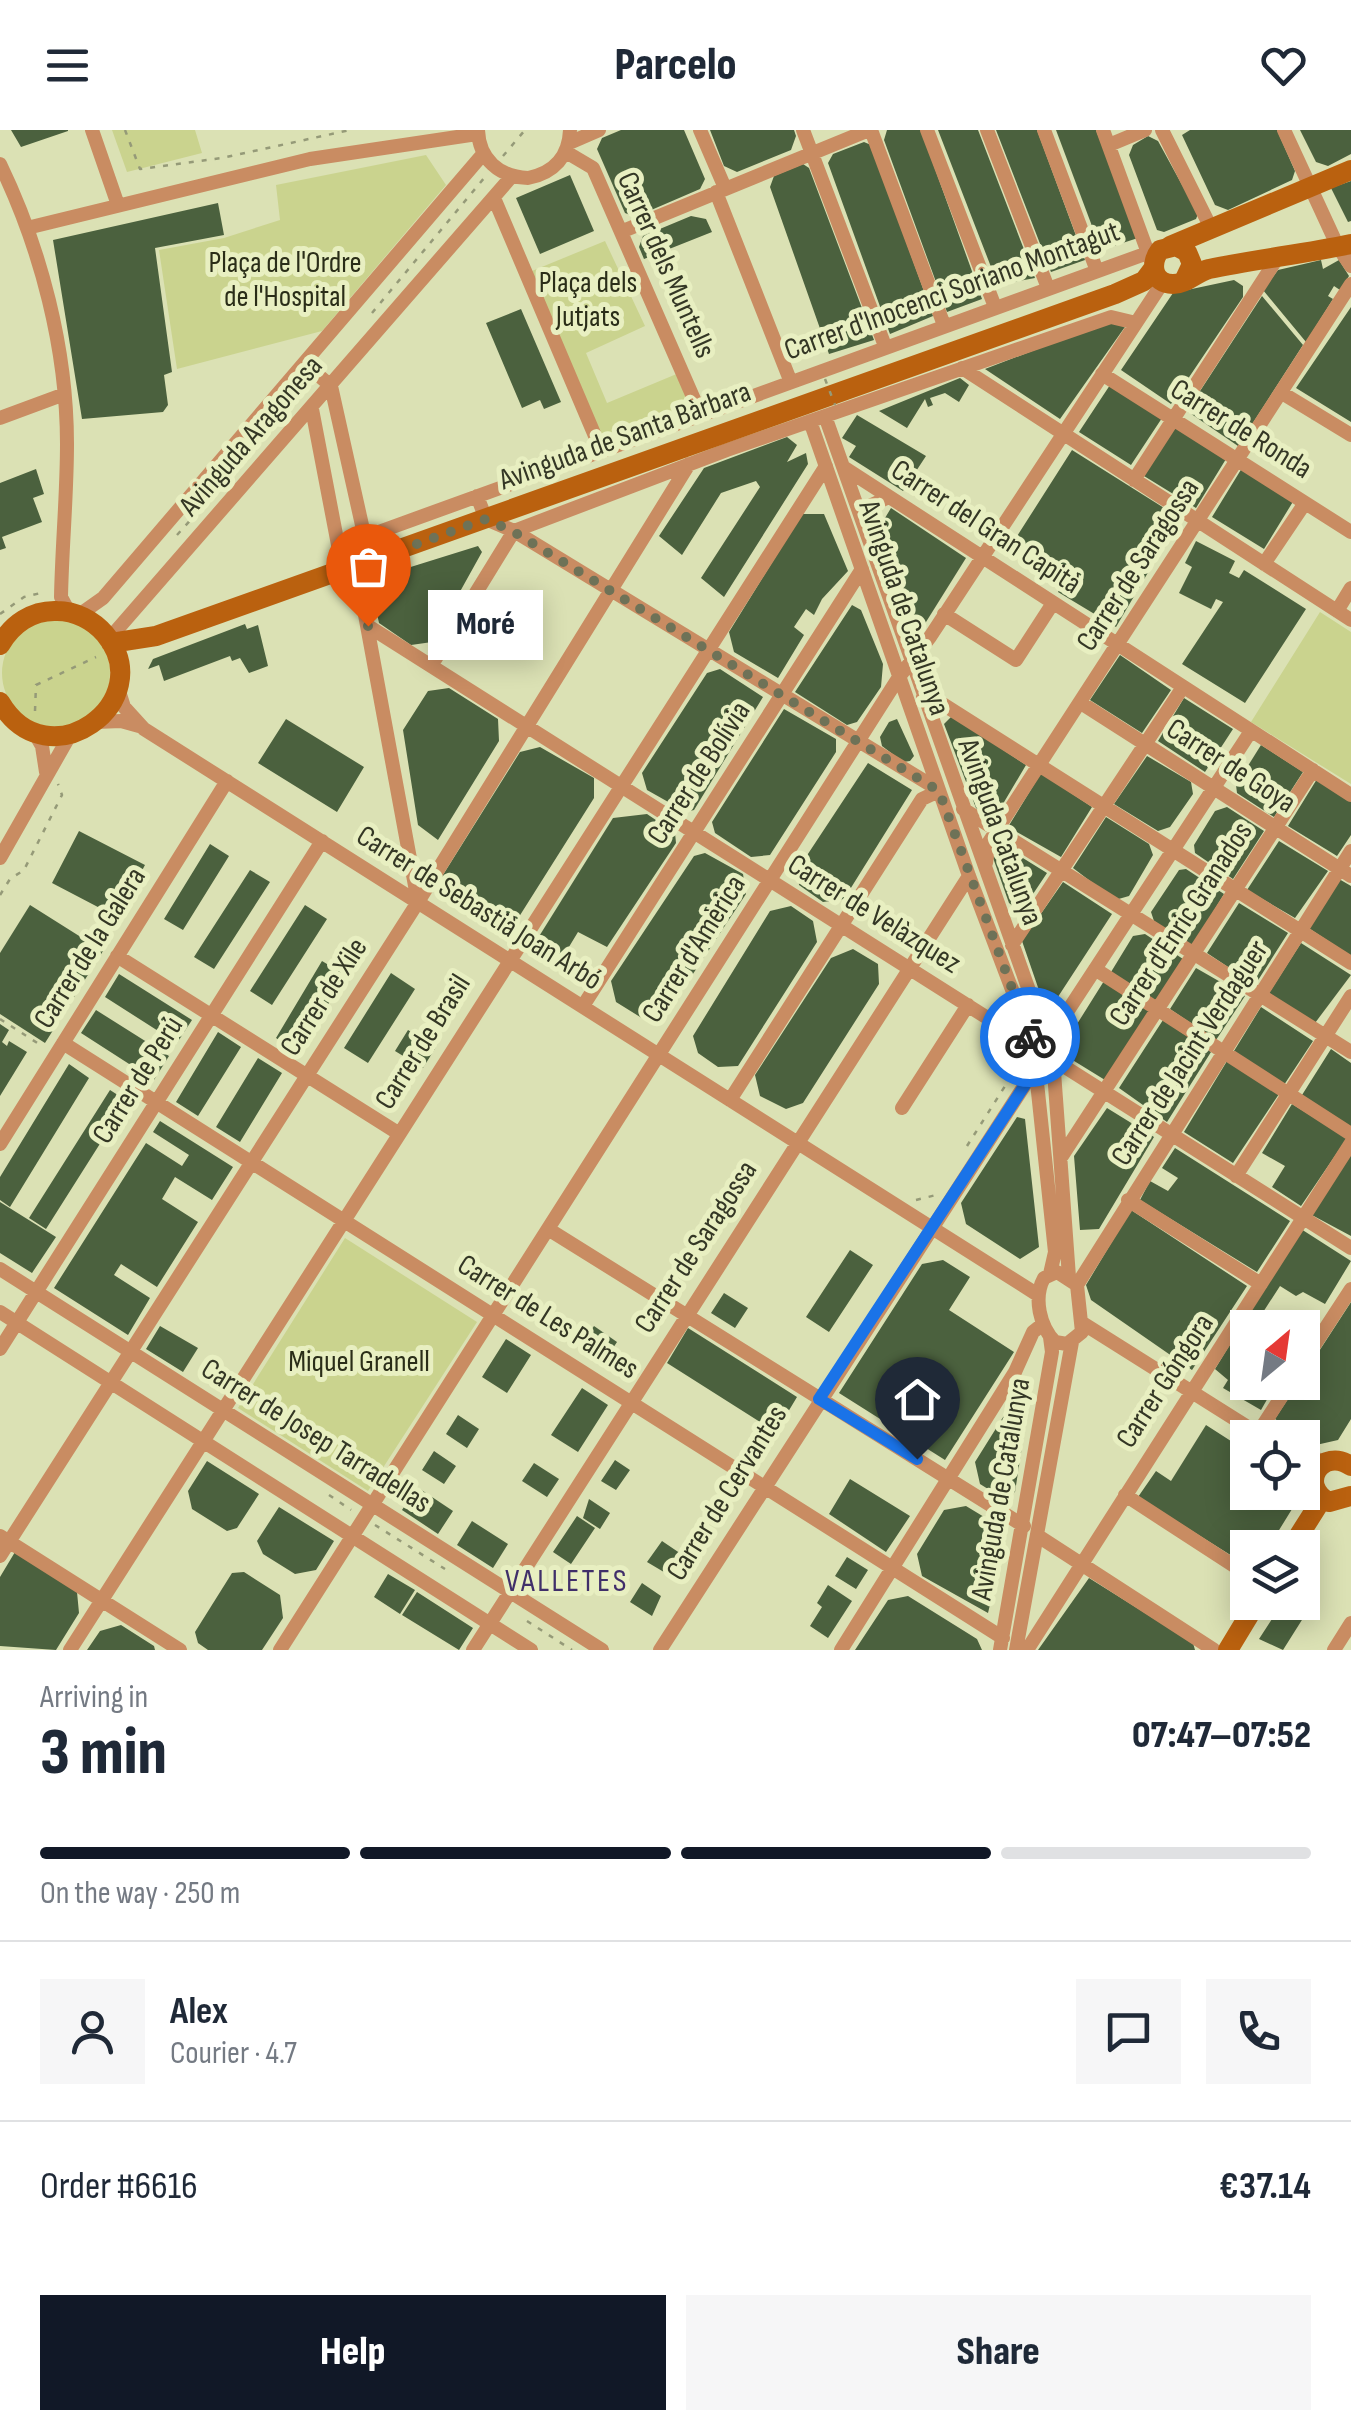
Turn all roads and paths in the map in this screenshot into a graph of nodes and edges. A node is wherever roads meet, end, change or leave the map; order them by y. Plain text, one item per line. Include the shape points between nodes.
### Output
1 (92, 130) edge
2 (125, 130) edge
3 (350, 130) edge
4 (599, 130) edge
5 (700, 130) edge
6 (802, 130) edge
7 (870, 130) edge
8 (927, 130) edge
9 (987, 130) edge
10 (1044, 130) edge
11 (1104, 130) edge
12 (1146, 130) edge
13 (1162, 130) edge
14 (1284, 130) edge
15 (478, 132) edge
16 (568, 142) edge
17 (1109, 145) junction
18 (484, 154) junction
19 (812, 154) junction
20 (0, 164) edge
21 (1351, 170) edge
22 (467, 174) junction
23 (512, 176) junction
24 (1312, 186) junction
25 (720, 190) junction
26 (494, 198) junction
27 (118, 205) junction
28 (27, 228) junction
29 (1211, 228) junction
30 (623, 231) junction
31 (1344, 246) edge
32 (1278, 257) junction
33 (1159, 260) junction
34 (1351, 266) edge
35 (1097, 270) junction
36 (1184, 280) junction
37 (1351, 284) edge
38 (1048, 288) junction
39 (995, 307) junction
40 (1136, 323) junction
41 (944, 325) junction
42 (885, 346) junction
43 (304, 363) junction
44 (962, 368) junction
45 (1102, 374) junction
46 (825, 379) dead end
47 (790, 380) junction
48 (331, 386) junction
49 (1282, 392) junction
50 (62, 395) junction
51 (312, 409) junction
52 (830, 411) junction
53 (700, 413) junction
54 (0, 418) edge
55 (1173, 419) junction
56 (810, 421) junction
57 (1062, 434) junction
58 (1351, 435) edge
59 (601, 450) junction
60 (1239, 461) junction
61 (689, 464) junction
62 (826, 466) junction
63 (842, 467) junction
64 (1134, 480) junction
65 (477, 496) junction
66 (889, 496) junction
67 (1305, 502) junction
68 (486, 519) junction
69 (1198, 522) junction
70 (864, 529) junction
71 (514, 532) junction
72 (1351, 532) edge
73 (365, 538) junction
74 (980, 556) junction
75 (1264, 564) junction
76 (356, 566) junction
77 (862, 569) junction
78 (61, 587) junction
79 (1351, 588) edge
80 (612, 591) junction
81 (102, 598) junction
82 (1052, 603) junction
83 (1336, 611) junction
84 (44, 612) junction
85 (0, 614) edge
86 (74, 614) junction
87 (944, 614) junction
88 (1351, 620) edge
89 (368, 626) junction
90 (156, 636) junction
91 (110, 641) junction
92 (0, 645) edge
93 (1119, 646) junction
94 (707, 650) junction
95 (910, 662) junction
96 (118, 665) junction
97 (431, 666) junction
98 (899, 676) junction
99 (1183, 687) junction
100 (118, 688) junction
101 (782, 696) junction
102 (922, 697) junction
103 (1082, 702) junction
104 (2, 707) edge
105 (96, 722) junction
106 (528, 728) junction
107 (144, 729) junction
108 (1251, 731) junction
109 (34, 732) junction
110 (70, 735) junction
111 (858, 742) junction
112 (1145, 744) junction
113 (1040, 764) junction
114 (1313, 770) junction
115 (45, 774) junction
116 (227, 781) junction
117 (620, 786) junction
118 (1214, 788) junction
119 (939, 791) junction
120 (1351, 795) edge
121 (1104, 806) junction
122 (962, 809) junction
123 (1276, 828) junction
124 (997, 830) junction
125 (694, 833) junction
126 (322, 841) junction
127 (1173, 850) junction
128 (1351, 851) edge
129 (0, 858) edge
130 (1061, 871) junction
131 (1346, 872) edge
132 (968, 876) junction
133 (987, 879) junction
134 (770, 881) junction
135 (1236, 890) junction
136 (0, 895) edge
137 (418, 902) junction
138 (1131, 914) junction
139 (841, 926) junction
140 (1300, 931) junction
141 (1012, 944) junction
142 (1194, 954) junction
143 (118, 956) junction
144 (509, 959) junction
145 (1351, 964) edge
146 (909, 968) junction
147 (1095, 969) junction
148 (1260, 995) junction
149 (1351, 996) edge
150 (968, 1005) junction
151 (582, 1006) junction
152 (1158, 1009) junction
153 (212, 1015) junction
154 (0, 1019) edge
155 (1326, 1036) junction
156 (1040, 1042) junction
157 (59, 1049) junction
158 (1223, 1051) junction
159 (1351, 1052) edge
160 (659, 1055) junction
161 (1053, 1058) junction
162 (1038, 1065) junction
163 (307, 1075) junction
164 (1105, 1092) junction
165 (1289, 1094) junction
166 (730, 1100) junction
167 (156, 1103) junction
168 (902, 1108) dead end
169 (398, 1133) junction
170 (1170, 1134) junction
171 (1351, 1134) edge
172 (796, 1142) junction
173 (1351, 1143) edge
174 (0, 1144) edge
175 (1062, 1156) junction
176 (959, 1158) dead end
177 (252, 1162) junction
178 (1236, 1176) junction
179 (938, 1191) dead end
180 (1128, 1200) junction
181 (912, 1201) dead end
182 (1303, 1218) junction
183 (343, 1220) junction
184 (930, 1228) junction
185 (548, 1229) junction
186 (1351, 1248) edge
187 (0, 1269) edge
188 (1050, 1274) junction
189 (1074, 1281) junction
190 (1261, 1284) junction
191 (1351, 1289) edge
192 (36, 1292) junction
193 (1038, 1294) junction
194 (0, 1312) edge
195 (494, 1315) junction
196 (685, 1315) junction
197 (17, 1322) junction
198 (1084, 1324) junction
199 (1046, 1330) junction
200 (1320, 1336) edge
201 (1072, 1342) junction
202 (0, 1349) edge
203 (131, 1352) junction
204 (111, 1382) junction
205 (1191, 1391) junction
206 (819, 1399) junction
207 (630, 1402) junction
208 (223, 1410) junction
209 (1237, 1420) edge
210 (203, 1441) junction
211 (1328, 1463) edge
212 (949, 1479) junction
213 (763, 1488) junction
214 (352, 1491) junction
215 (1125, 1495) junction
216 (1351, 1496) edge
217 (1322, 1499) junction
218 (372, 1504) junction
219 (390, 1516) junction
220 (331, 1523) junction
221 (1024, 1526) junction
222 (1302, 1530) edge
223 (352, 1536) junction
224 (1038, 1536) junction
225 (4, 1539) edge
226 (370, 1548) junction
227 (0, 1556) edge
228 (1082, 1563) junction
229 (1230, 1563) edge
230 (892, 1568) junction
231 (510, 1592) junction
232 (102, 1600) junction
233 (1246, 1620) edge
234 (1351, 1623) edge
235 (489, 1624) junction
236 (1002, 1644) edge
237 (70, 1650) edge
238 (180, 1650) edge
239 (280, 1650) edge
240 (472, 1650) edge
241 (531, 1650) edge
242 (602, 1650) edge
243 (660, 1650) edge
244 (841, 1650) edge
245 (1016, 1650) edge
246 (1027, 1650) edge
247 (1214, 1650) edge
248 (1228, 1650) edge
249 (1334, 1650) edge

1 - 27 street
2 - 3 path via 140,169
4 - 16 street
5 - 25 street
6 - 19 street
7 - 19 street
7 - 41 street
8 - 39 street
9 - 38 street
10 - 35 street
11 - 17 street
12 - 17 street
13 - 29 street
14 - 24 street
15 - 18 street
15 - 27 street via 310,160
16 - 23 street via 543,174
16 - 30 street, Carrer dels Muntells via 593,168
17 - 33 street
18 - 22 street, Avinguda Aragonesa
18 - 23 street
19 - 25 street
19 - 42 street
20 - 28 street
21 - 24 street, Carrer d'Inocenci Soriano Montagut
22 - 26 path
22 - 43 street, Avinguda Aragonesa
23 - 26 street, Avinguda Aragonesa
24 - 29 street, Carrer d'Inocenci Soriano Montagut
24 - 31 street
25 - 30 street
25 - 47 street
26 - 48 street, Avinguda Aragonesa
26 - 59 street
27 - 28 street
28 - 50 street via 54,322
29 - 33 street, Carrer d'Inocenci Soriano Montagut
30 - 53 street, Carrer dels Muntells
31 - 32 street
31 - 34 street
32 - 36 street
32 - 55 street
33 - 35 street, Carrer d'Inocenci Soriano Montagut
33 - 36 street
33 - 36 street via 1182,248 1191,270
33 - 40 street, Carrer d'Amèrica
33 - 68 street, Avinguda de Santa Bàrbara via 1148,290 1115,294
35 - 38 street, Carrer d'Inocenci Soriano Montagut
37 - 49 street, Carrer de Saragossa
38 - 39 street, Carrer d'Inocenci Soriano Montagut
39 - 41 street, Carrer d'Inocenci Soriano Montagut
40 - 44 street, Avinguda de Santa Bàrbara via 1111,316
40 - 45 street, Carrer d'Amèrica
41 - 42 street, Carrer d'Inocenci Soriano Montagut
42 - 47 street, Carrer d'Inocenci Soriano Montagut
43 - 48 street
43 - 81 street, Avinguda Aragonesa
44 - 52 street, Avinguda de Santa Bàrbara
44 - 57 street
45 - 55 street, Carrer de Ronda
45 - 57 street, Carrer d'Amèrica
46 - 52 path, bridge
47 - 53 street, Carrer d'Inocenci Soriano Montagut
48 - 51 street, Avinguda Aragonesa
48 - 73 street
49 - 58 street
49 - 60 street, Carrer de Saragossa
50 - 54 street
50 - 78 street via 67,441
51 - 76 street
51 - 91 street, Avinguda Aragonesa
52 - 56 street, Avinguda de Santa Bàrbara
52 - 63 street, Avinguda Catalunya
53 - 59 street, Carrer d'Inocenci Soriano Montagut
55 - 60 street, Carrer de Ronda
55 - 64 street
56 - 61 street, Avinguda de Santa Bàrbara
56 - 62 street, Avinguda de Catalunya
57 - 64 street
57 - 74 street, Carrer d'Amèrica
59 - 65 street, Carrer d'Inocenci Soriano Montagut
60 - 67 street, Carrer de Ronda
60 - 69 street, Carrer de Saragossa
61 - 71 street, Avinguda de Santa Bàrbara
61 - 80 street, Carrer de Xile
62 - 77 street, Avinguda de Catalunya
62 - 94 street, Carrer de Brasil
63 - 66 street, Carrer del Gran Capità
63 - 70 street, Avinguda Catalunya
64 - 69 street
65 - 68 street
65 - 73 street, Carrer d'Inocenci Soriano Montagut
66 - 70 street via 867,508
66 - 74 street, Carrer del Gran Capità
67 - 72 street, Carrer de Ronda
67 - 75 street
68 - 71 street
68 - 76 street, Avinguda de Santa Bàrbara
69 - 75 street
69 - 93 street, Carrer de Saragossa
70 - 95 street, Avinguda Catalunya
71 - 80 street
71 - 97 street
73 - 76 street
74 - 82 street, Carrer del Gran Capità
74 - 87 street, Carrer d'Amèrica
75 - 83 street
76 - 89 street
76 - 90 street, Avinguda de Santa Bàrbara
77 - 98 street, Avinguda de Catalunya
77 - 101 street, Carrer de Bolívia
78 - 81 street via 84,602
78 - 84 street
78 - 85 path via 24,597
78 - 86 street
79 - 83 street
80 - 94 street
80 - 106 street, Carrer de Xile
81 - 86 street, Avinguda Aragonesa
82 - 87 street via 1016,660
82 - 93 street, Carrer del Gran Capità
83 - 88 street
84 - 86 street
84 - 92 street via 19,622
86 - 91 street
87 - 95 street, Carrer d'Amèrica
89 - 97 street, Carrer de Velàzquez
89 - 137 street
90 - 91 street, Avinguda de Santa Bàrbara
90 - 96 street, Avinguda de Santa Bàrbara
91 - 96 street
93 - 99 street, Carrer del Gran Capità
93 - 103 street, Carrer de Saragossa
94 - 101 street
94 - 117 street, Carrer de Brasil
95 - 98 street, Carrer d'Amèrica
95 - 102 street, Avinguda Catalunya
96 - 100 street
97 - 106 street, Carrer de Velàzquez
98 - 111 street, Carrer d'Amèrica
98 - 119 street, Avinguda de Catalunya
99 - 108 street, Carrer del Gran Capità
99 - 112 street
100 - 105 street
100 - 107 street, Carrer de Sebastià Joan Arbó via 124,707
101 - 111 street
101 - 125 street, Carrer de Bolívia
102 - 113 street
102 - 122 street, Avinguda Catalunya
103 - 112 street, Carrer de Goya
103 - 113 street, Carrer de Saragossa
104 - 109 street
105 - 107 street, Carrer de Sebastià Joan Arbó
105 - 110 street
106 - 117 street, Carrer de Velàzquez
106 - 137 street, Carrer de Xile
107 - 116 street, Carrer de Sebastià Joan Arbó
108 - 114 street, Carrer del Gran Capità
108 - 118 street
109 - 110 street
109 - 115 street
110 - 115 street
111 - 119 street
111 - 134 street, Carrer d'Amèrica
112 - 118 street, Carrer de Goya
112 - 121 street
113 - 121 street
113 - 124 street, Carrer de Saragossa
114 - 120 street, Carrer del Gran Capità
114 - 123 street, Carrer d'Enric Granados
115 - 129 street
115 - 136 path via 62,795 24,870
116 - 126 street, Carrer de Sebastià Joan Arbó
116 - 143 street, Carrer de la Galera
117 - 125 street, Carrer de Velàzquez
117 - 144 street, Carrer de Brasil
118 - 123 street, Carrer de Goya
118 - 127 street
119 - 132 street, Avinguda de Catalunya
119 - 139 street via 922,799
121 - 127 street
121 - 130 street
122 - 124 street
122 - 133 street, Avinguda Catalunya
123 - 131 street, Carrer de Goya
123 - 135 street, Carrer d'Enric Granados
124 - 130 street
124 - 133 street, Carrer de Saragossa via 985,856
125 - 134 street, Carrer de Velàzquez
125 - 151 street, Carrer de Bolívia
126 - 137 street, Carrer de Sebastià Joan Arbó
126 - 153 street, Carrer de Perú
127 - 135 street
127 - 138 street
128 - 131 street, Carrer de Jacint Verdaguer
130 - 138 street
130 - 141 street
131 - 140 street, Carrer de Jacint Verdaguer
132 - 146 street, Carrer de Saragossa
132 - 156 street, Avinguda de Catalunya
133 - 141 street, Avinguda Catalunya
134 - 139 street, Carrer de Velàzquez
134 - 160 street, Carrer d'Amèrica
135 - 140 street
135 - 142 street, Carrer d'Enric Granados
137 - 144 street, Carrer de Sebastià Joan Arbó
137 - 163 street, Carrer de Xile
138 - 142 street
138 - 147 street
139 - 146 street, Carrer de Velàzquez
139 - 166 street
140 - 145 street
140 - 148 street, Carrer de Jacint Verdaguer
141 - 156 street, Avinguda Catalunya
142 - 148 street
142 - 152 street, Carrer d'Enric Granados
143 - 153 street
143 - 157 street, Carrer de la Galera
144 - 151 street, Carrer de Sebastià Joan Arbó
144 - 169 street, Carrer de Brasil
146 - 150 street, Carrer de Velàzquez
146 - 172 street, Carrer de Saragossa
147 - 152 street
147 - 156 street
148 - 155 street
148 - 158 street, Carrer de Jacint Verdaguer
149 - 155 street
150 - 156 street, Carrer de Velàzquez
150 - 168 street
151 - 160 street, Carrer de Sebastià Joan Arbó
152 - 158 street
152 - 164 street, Carrer d'Enric Granados
153 - 163 street
153 - 167 street, Carrer de Perú
154 - 157 path
155 - 159 street
155 - 165 street
156 - 161 street, Carrer de Velàzquez
156 - 162 street, Avinguda de Catalunya
156 - 176 path
157 - 167 street, Carrer de Les Palmes
157 - 174 street, Carrer de la Galera
158 - 165 street
158 - 170 street, Carrer de Jacint Verdaguer
160 - 166 street, Carrer de Sebastià Joan Arbó
160 - 185 street, Carrer d'Amèrica
161 - 164 street, Carrer de Velàzquez
161 - 175 street
162 - 184 street, Carrer de Cervantes
162 - 188 street, Avinguda de Catalunya via 1056,1252
163 - 169 street
163 - 177 street, Carrer de Xile
164 - 170 street, Carrer de Velàzquez
164 - 175 street, Carrer d'Enric Granados
165 - 171 street
165 - 178 street
166 - 172 street, Carrer de Sebastià Joan Arbó
167 - 177 street, Carrer de Les Palmes
167 - 192 street, Carrer de Perú
169 - 183 street, Carrer de Brasil
170 - 178 street, Carrer de Velàzquez
170 - 180 street, Carrer de Jacint Verdaguer
172 - 184 street, Carrer de Sebastià Joan Arbó
172 - 196 street, Carrer de Saragossa
173 - 182 street, Carrer Góngora
175 - 189 street
177 - 183 street, Carrer de Les Palmes
177 - 203 street, Carrer de Xile
178 - 182 street, Carrer de Velàzquez
179 - 181 path
180 - 189 street, Carrer de Jacint Verdaguer
180 - 190 street
182 - 186 street, Carrer de Velàzquez
182 - 190 street, Carrer Góngora
183 - 195 street, Carrer de Les Palmes
183 - 208 street, Carrer de Brasil
184 - 193 street, Carrer de Sebastià Joan Arbó
184 - 206 street, Carrer de Cervantes
185 - 195 street, Carrer d'Amèrica
185 - 196 street
187 - 192 street, Carrer de Josep Tarradellas
188 - 189 street
188 - 193 street
189 - 198 street
190 - 205 street, Carrer Góngora
191 - 200 street
192 - 197 street, Carrer de Perú
192 - 203 street, Carrer de Josep Tarradellas
193 - 199 street, Avinguda de Catalunya
194 - 197 street
195 - 207 street, Carrer de Les Palmes
195 - 218 street, Carrer d'Amèrica
196 - 206 street
196 - 207 street, Carrer de Saragossa
197 - 202 street, Carrer de Perú
197 - 204 street
198 - 201 street
198 - 205 street
199 - 201 street via 1062,1344
199 - 212 street via 1033,1332
199 - 221 street, Avinguda de Catalunya via 1052,1352
201 - 224 street
203 - 204 street, Carrer de Xile
203 - 208 street, Carrer de Josep Tarradellas
204 - 210 street
204 - 225 street, Carrer de Xile
205 - 209 street
205 - 215 street, Carrer Góngora
206 - 212 street
206 - 213 street, Carrer de Cervantes
207 - 213 street, Carrer de Les Palmes
207 - 231 street, Carrer de Saragossa
208 - 210 street, Carrer de Brasil
208 - 214 street, Carrer de Josep Tarradellas
210 - 220 street
210 - 232 street, Carrer de Brasil
211 - 217 street via 1314,1488
212 - 221 street
212 - 230 street
213 - 230 street, Carrer de Les Palmes
213 - 243 street, Carrer de Cervantes
214 - 218 street, Carrer de Josep Tarradellas
214 - 220 path
215 - 228 street, Carrer Góngora
215 - 229 street
216 - 217 street via 1336,1503
217 - 222 street
218 - 219 street, Carrer de Josep Tarradellas
218 - 223 street, Carrer d'Amèrica
219 - 226 path
219 - 231 street, Carrer de Josep Tarradellas
220 - 223 street
221 - 236 street, Avinguda de Catalunya
223 - 226 street
223 - 239 street, Carrer d'Amèrica
224 - 228 street
224 - 245 street
225 - 227 street, Carrer de Xile
225 - 232 street
226 - 235 street
228 - 246 street, Carrer Góngora
228 - 247 street
230 - 236 street, Carrer de Les Palmes
230 - 244 street
231 - 235 street, Carrer de Saragossa
231 - 242 street, Carrer de Josep Tarradellas
232 - 237 street, Carrer de Brasil
232 - 238 street
233 - 248 street
234 - 249 street
235 - 240 street, Carrer de Saragossa
235 - 241 street

